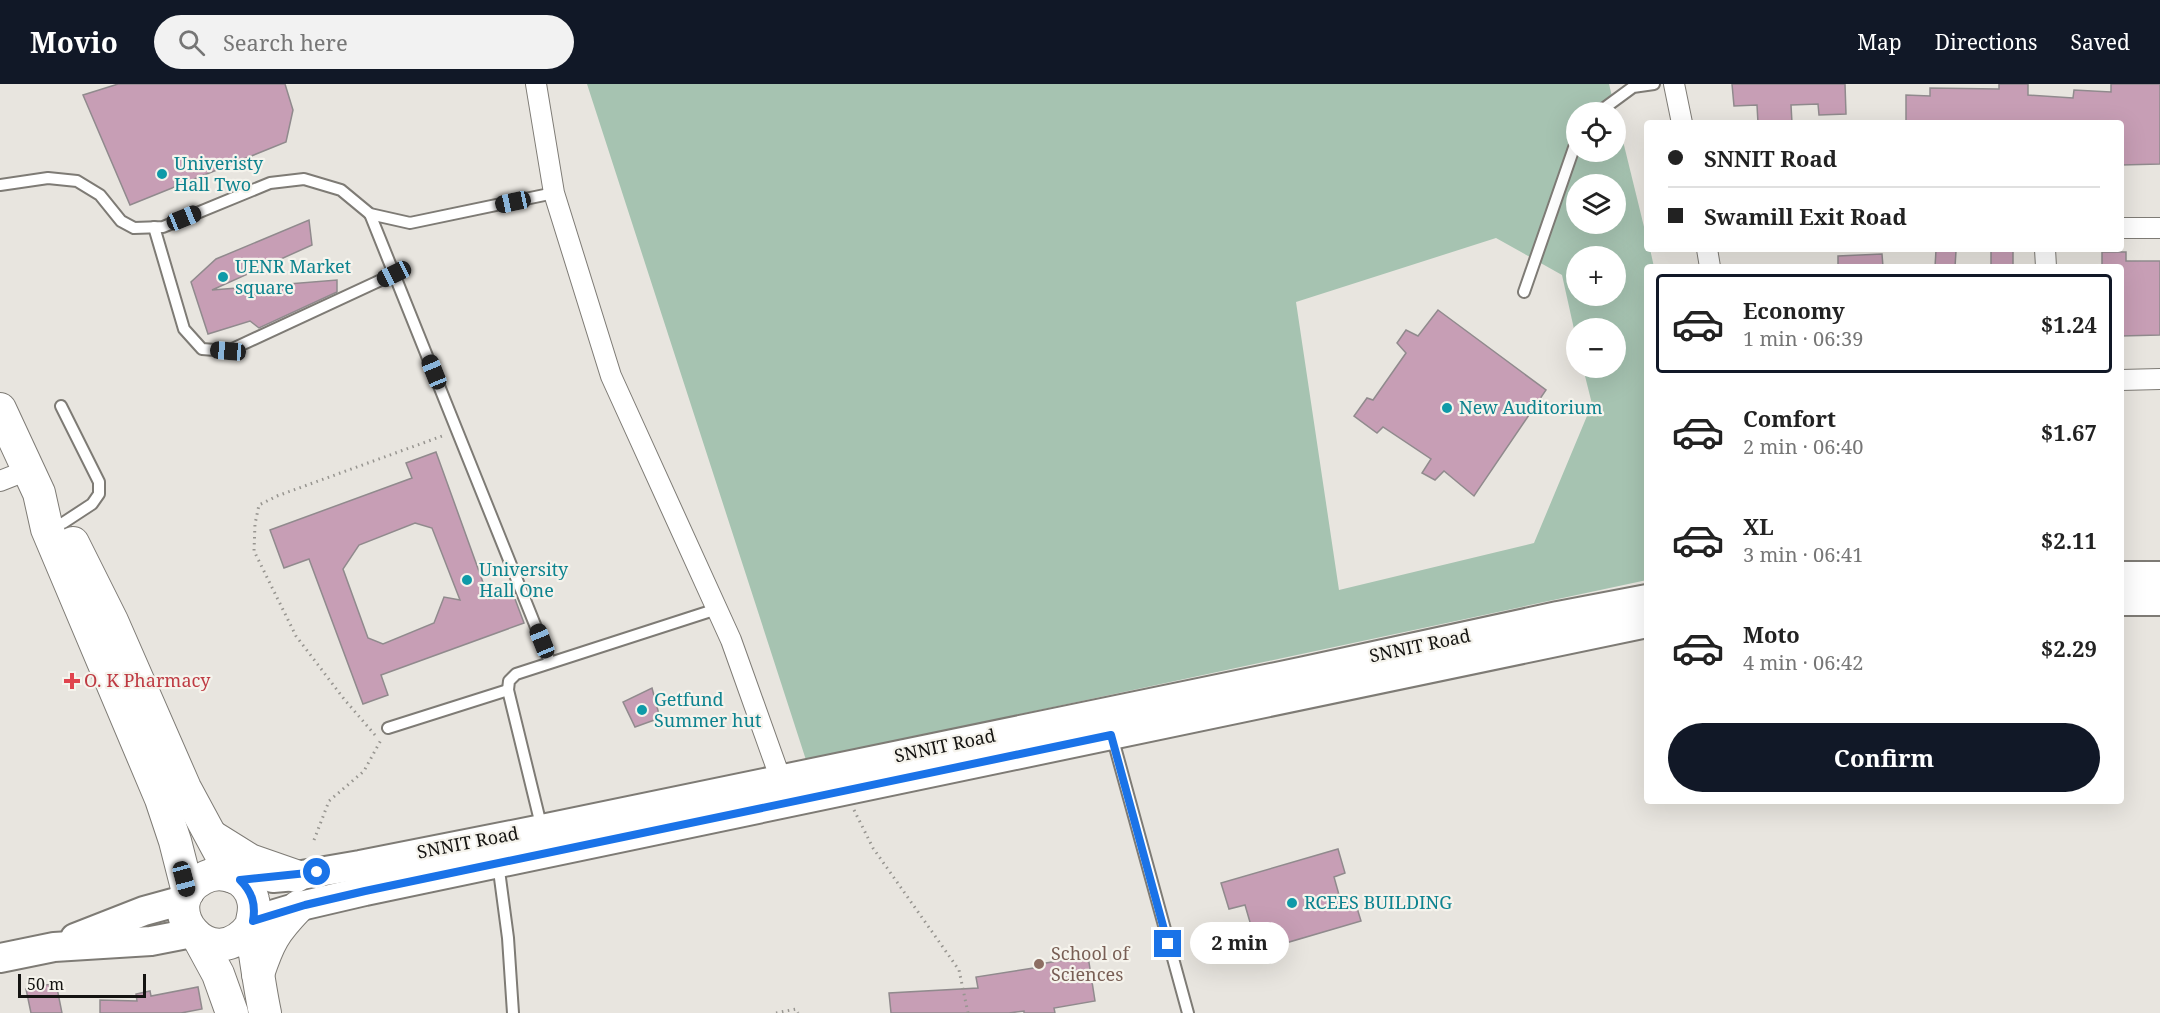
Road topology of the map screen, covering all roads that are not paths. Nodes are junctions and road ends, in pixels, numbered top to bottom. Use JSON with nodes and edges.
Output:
{"nodes":[{"id":1,"x":536,"y":84,"type":"edge"},
{"id":2,"x":1654,"y":84,"type":"edge"},
{"id":3,"x":1674,"y":84,"type":"edge"},
{"id":4,"x":1610,"y":102,"type":"edge"},
{"id":5,"x":1681,"y":120,"type":"edge"},
{"id":6,"x":1569,"y":162,"type":"edge"},
{"id":7,"x":0,"y":185,"type":"edge"},
{"id":8,"x":554,"y":193,"type":"junction"},
{"id":9,"x":370,"y":214,"type":"junction"},
{"id":10,"x":154,"y":227,"type":"junction"},
{"id":11,"x":2124,"y":228,"type":"edge"},
{"id":12,"x":2160,"y":228,"type":"edge"},
{"id":13,"x":394,"y":274,"type":"junction"},
{"id":14,"x":1524,"y":292,"type":"dead end"},
{"id":15,"x":2160,"y":379,"type":"edge"},
{"id":16,"x":2124,"y":380,"type":"edge"},
{"id":17,"x":61,"y":405,"type":"dead end"},
{"id":18,"x":0,"y":409,"type":"edge"},
{"id":19,"x":22,"y":481,"type":"edge"},
{"id":20,"x":63,"y":523,"type":"junction"},
{"id":21,"x":2124,"y":576,"type":"edge"},
{"id":22,"x":2160,"y":576,"type":"edge"},
{"id":23,"x":1644,"y":600,"type":"edge"},
{"id":24,"x":2124,"y":601,"type":"edge"},
{"id":25,"x":2160,"y":601,"type":"edge"},
{"id":26,"x":717,"y":609,"type":"junction"},
{"id":27,"x":1644,"y":624,"type":"edge"},
{"id":28,"x":550,"y":662,"type":"junction"},
{"id":29,"x":508,"y":690,"type":"junction"},
{"id":30,"x":388,"y":728,"type":"road end"},
{"id":31,"x":1060,"y":734,"type":"junction"},
{"id":32,"x":1111,"y":735,"type":"junction"},
{"id":33,"x":1028,"y":740,"type":"junction"},
{"id":34,"x":781,"y":780,"type":"junction"},
{"id":35,"x":542,"y":829,"type":"junction"},
{"id":36,"x":210,"y":835,"type":"junction"},
{"id":37,"x":498,"y":863,"type":"junction"},
{"id":38,"x":296,"y":876,"type":"junction"},
{"id":39,"x":236,"y":878,"type":"junction"},
{"id":40,"x":186,"y":896,"type":"junction"},
{"id":41,"x":298,"y":907,"type":"junction"},
{"id":42,"x":252,"y":924,"type":"junction"},
{"id":43,"x":196,"y":936,"type":"junction"},
{"id":44,"x":54,"y":947,"type":"junction"},
{"id":45,"x":0,"y":957,"type":"edge"},
{"id":46,"x":258,"y":975,"type":"junction"},
{"id":47,"x":232,"y":1013,"type":"edge"},
{"id":48,"x":265,"y":1013,"type":"edge"},
{"id":49,"x":513,"y":1013,"type":"edge"},
{"id":50,"x":1188,"y":1013,"type":"edge"}],
"edges":[{"from":1,"to":8,"type":"street"},
{"from":2,"to":4,"type":"lane"},
{"from":3,"to":5,"type":"street"},
{"from":6,"to":14,"type":"lane"},
{"from":7,"to":10,"type":"lane"},
{"from":8,"to":9,"type":"lane"},
{"from":8,"to":26,"type":"street"},
{"from":9,"to":10,"type":"lane"},
{"from":9,"to":13,"type":"lane"},
{"from":10,"to":13,"type":"lane"},
{"from":11,"to":12,"type":"street"},
{"from":13,"to":28,"type":"lane"},
{"from":15,"to":16,"type":"street"},
{"from":17,"to":20,"type":"lane"},
{"from":18,"to":19,"type":"main road"},
{"from":19,"to":20,"type":"main road"},
{"from":19,"to":40,"type":"main road"},
{"from":20,"to":36,"type":"main road"},
{"from":21,"to":22,"type":"street"},
{"from":23,"to":31,"type":"street","name":"SNNIT Road"},
{"from":24,"to":25,"type":"street"},
{"from":26,"to":28,"type":"lane"},
{"from":26,"to":34,"type":"street"},
{"from":27,"to":32,"type":"street","name":"SNNIT Road"},
{"from":28,"to":29,"type":"lane"},
{"from":29,"to":30,"type":"lane"},
{"from":29,"to":35,"type":"lane"},
{"from":31,"to":32,"type":"street","name":"SNNIT Road"},
{"from":31,"to":33,"type":"street","name":"SNNIT Road"},
{"from":32,"to":50,"type":"lane"},
{"from":33,"to":34,"type":"street","name":"SNNIT Road"},
{"from":33,"to":37,"type":"street","name":"SNNIT Road"},
{"from":34,"to":35,"type":"street","name":"SNNIT Road"},
{"from":35,"to":38,"type":"street","name":"SNNIT Road"},
{"from":36,"to":38,"type":"main road"},
{"from":36,"to":39,"type":"main road"},
{"from":37,"to":41,"type":"street","name":"SNNIT Road"},
{"from":37,"to":49,"type":"lane"},
{"from":38,"to":39,"type":"street","name":"SNNIT Road"},
{"from":39,"to":40,"type":"main road"},
{"from":39,"to":42,"type":"main road"},
{"from":40,"to":43,"type":"main road"},
{"from":40,"to":44,"type":"street"},
{"from":41,"to":42,"type":"street","name":"SNNIT Road"},
{"from":41,"to":46,"type":"main road"},
{"from":42,"to":43,"type":"main road"},
{"from":42,"to":46,"type":"main road"},
{"from":43,"to":44,"type":"street"},
{"from":43,"to":47,"type":"main road"},
{"from":44,"to":45,"type":"street"},
{"from":46,"to":48,"type":"main road"}]}
